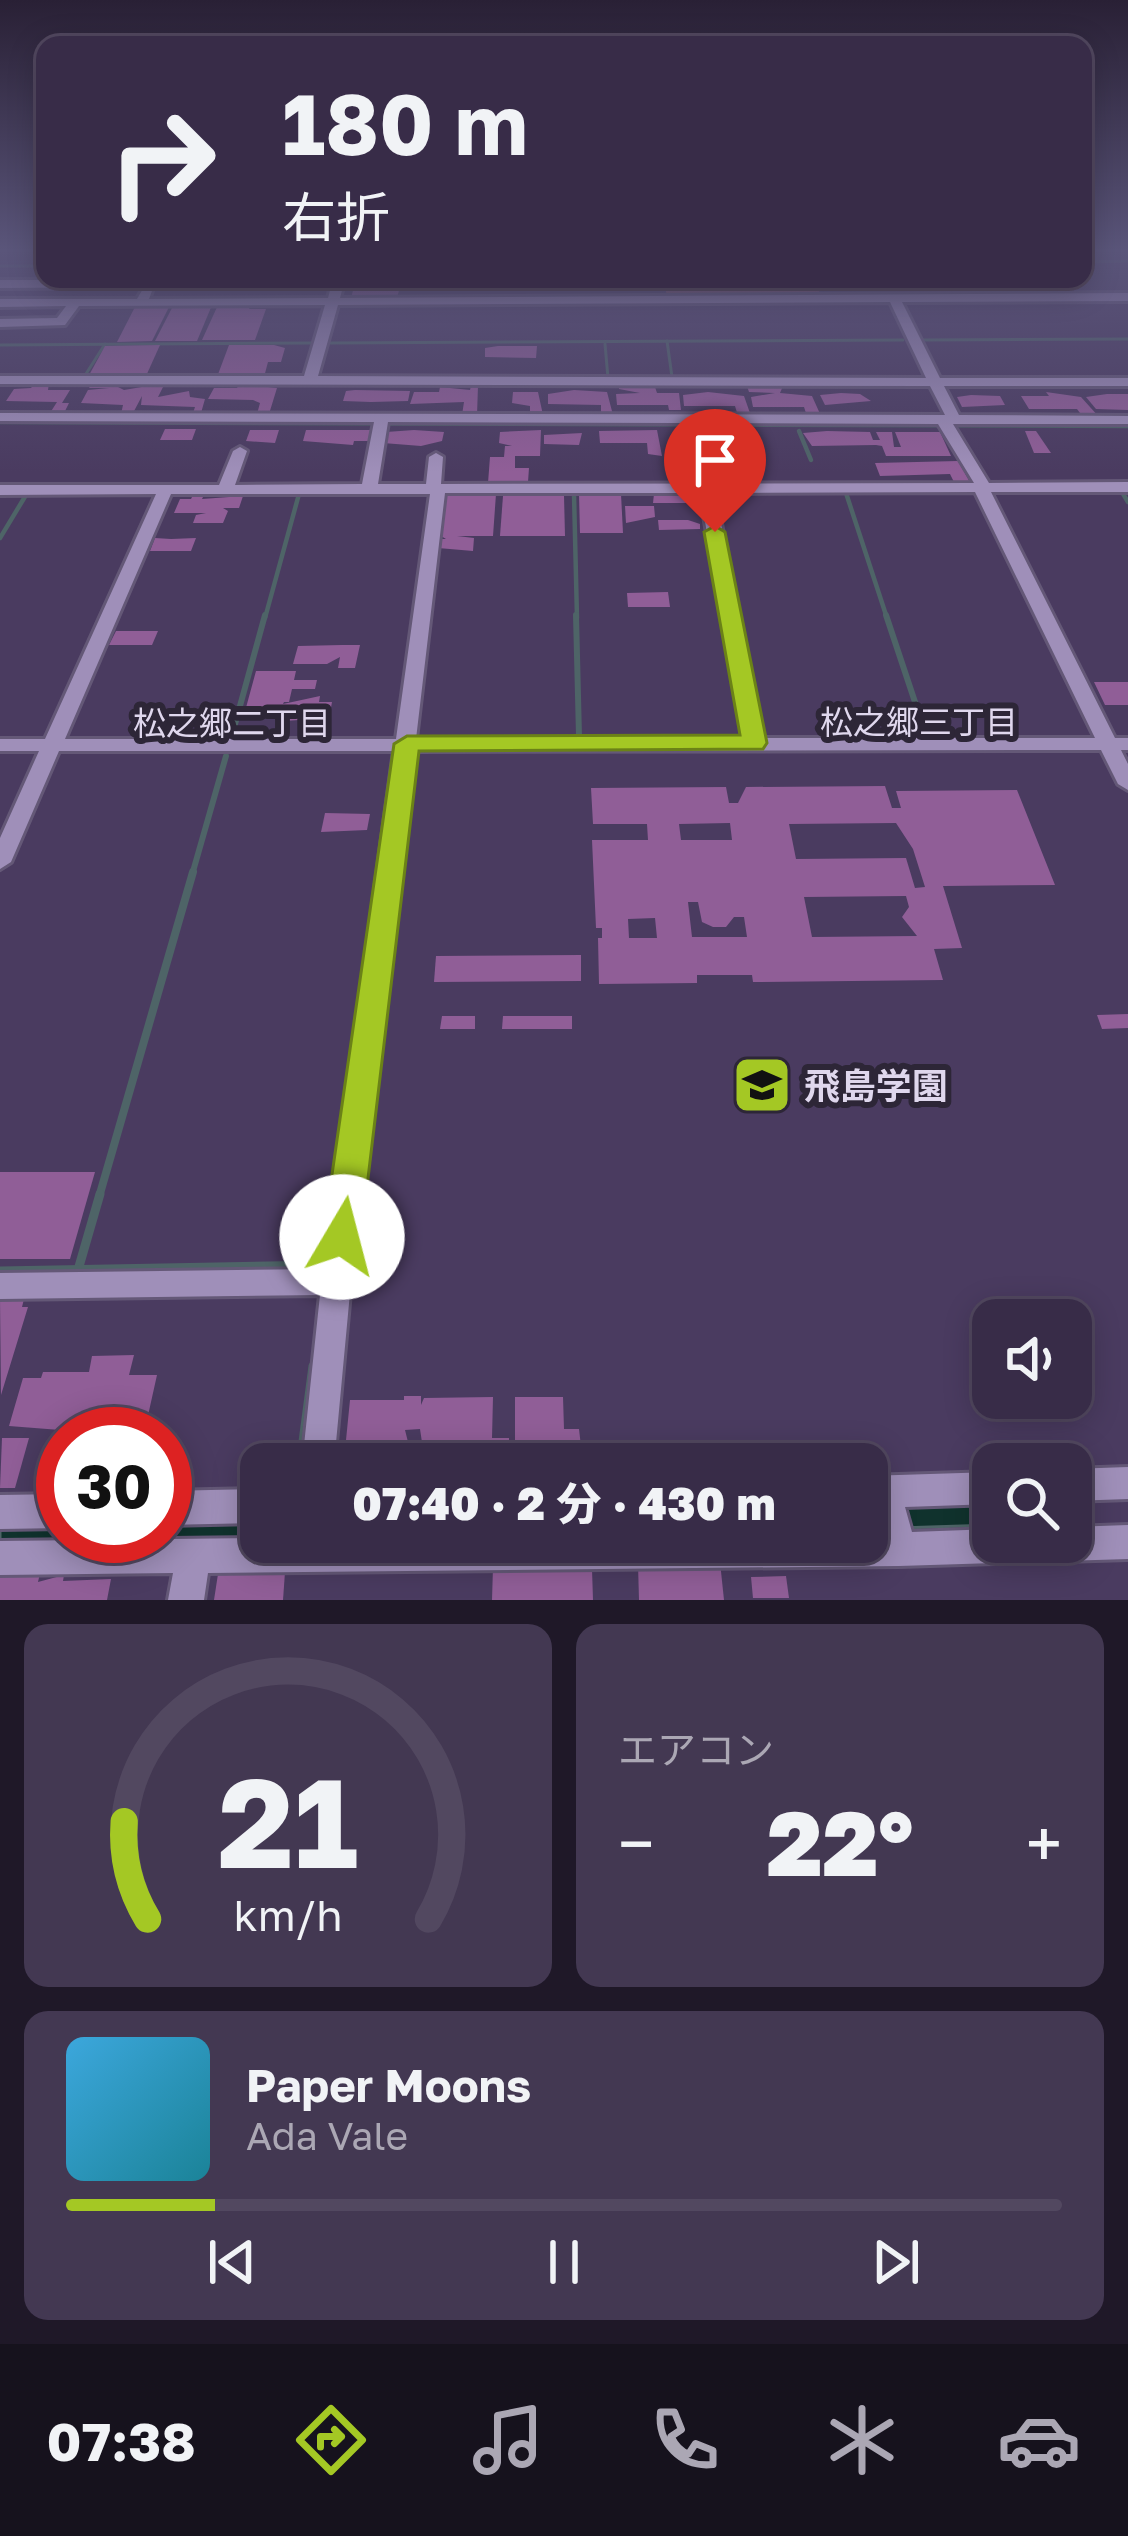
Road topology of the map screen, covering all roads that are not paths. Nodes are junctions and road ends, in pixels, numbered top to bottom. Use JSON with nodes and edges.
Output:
{"nodes":[{"id":1,"x":327,"y":323,"type":"edge"},
{"id":2,"x":906,"y":323,"type":"edge"},
{"id":3,"x":0,"y":380,"type":"edge"},
{"id":4,"x":310,"y":380,"type":"junction"},
{"id":5,"x":341,"y":380,"type":"junction"},
{"id":6,"x":934,"y":382,"type":"junction"},
{"id":7,"x":1128,"y":382,"type":"edge"},
{"id":8,"x":0,"y":417,"type":"edge"},
{"id":9,"x":330,"y":418,"type":"junction"},
{"id":10,"x":1128,"y":420,"type":"edge"},
{"id":11,"x":381,"y":423,"type":"junction"},
{"id":12,"x":947,"y":424,"type":"junction"},
{"id":13,"x":0,"y":426,"type":"edge"},
{"id":14,"x":1128,"y":430,"type":"edge"},
{"id":15,"x":240,"y":451,"type":"dead end"},
{"id":16,"x":436,"y":457,"type":"dead end"},
{"id":17,"x":1128,"y":487,"type":"edge"},
{"id":18,"x":983,"y":488,"type":"junction"},
{"id":19,"x":0,"y":490,"type":"edge"},
{"id":20,"x":165,"y":490,"type":"junction"},
{"id":21,"x":225,"y":490,"type":"junction"},
{"id":22,"x":368,"y":490,"type":"junction"},
{"id":23,"x":435,"y":490,"type":"junction"},
{"id":24,"x":707,"y":490,"type":"junction"},
{"id":25,"x":754,"y":743,"type":"junction"},
{"id":26,"x":407,"y":744,"type":"junction"},
{"id":27,"x":1118,"y":744,"type":"edge"},
{"id":28,"x":0,"y":745,"type":"edge"},
{"id":29,"x":52,"y":745,"type":"junction"},
{"id":30,"x":1128,"y":784,"type":"edge"},
{"id":31,"x":0,"y":862,"type":"edge"},
{"id":32,"x":336,"y":1282,"type":"junction"},
{"id":33,"x":0,"y":1286,"type":"edge"},
{"id":34,"x":320,"y":1443,"type":"edge"},
{"id":35,"x":1128,"y":1484,"type":"edge"},
{"id":36,"x":1092,"y":1485,"type":"edge"},
{"id":37,"x":972,"y":1489,"type":"edge"},
{"id":38,"x":888,"y":1492,"type":"edge"},
{"id":39,"x":240,"y":1506,"type":"edge"},
{"id":40,"x":192,"y":1507,"type":"edge"},
{"id":41,"x":36,"y":1511,"type":"edge"},
{"id":42,"x":0,"y":1512,"type":"edge"},
{"id":43,"x":888,"y":1522,"type":"edge"},
{"id":44,"x":1128,"y":1543,"type":"edge"},
{"id":45,"x":888,"y":1550,"type":"edge"},
{"id":46,"x":899,"y":1550,"type":"junction"},
{"id":47,"x":240,"y":1551,"type":"edge"},
{"id":48,"x":194,"y":1554,"type":"junction"},
{"id":49,"x":0,"y":1558,"type":"edge"},
{"id":50,"x":186,"y":1600,"type":"edge"}],
"edges":[{"from":1,"to":4,"type":"street"},
{"from":2,"to":6,"type":"street"},
{"from":3,"to":4,"type":"street"},
{"from":4,"to":5,"type":"street"},
{"from":5,"to":6,"type":"street"},
{"from":5,"to":9,"type":"street"},
{"from":6,"to":7,"type":"street"},
{"from":6,"to":12,"type":"street"},
{"from":8,"to":9,"type":"street"},
{"from":9,"to":11,"type":"street"},
{"from":10,"to":12,"type":"street"},
{"from":11,"to":12,"type":"street"},
{"from":11,"to":13,"type":"street"},
{"from":11,"to":22,"type":"street"},
{"from":12,"to":14,"type":"street"},
{"from":12,"to":18,"type":"street"},
{"from":15,"to":21,"type":"street"},
{"from":16,"to":23,"type":"street"},
{"from":17,"to":18,"type":"street"},
{"from":18,"to":24,"type":"street"},
{"from":18,"to":27,"type":"street"},
{"from":19,"to":20,"type":"street"},
{"from":20,"to":21,"type":"street"},
{"from":20,"to":29,"type":"street"},
{"from":21,"to":22,"type":"street"},
{"from":22,"to":23,"type":"street"},
{"from":23,"to":24,"type":"street"},
{"from":23,"to":26,"type":"street"},
{"from":24,"to":25,"type":"street"},
{"from":25,"to":26,"type":"street"},
{"from":25,"to":27,"type":"street"},
{"from":26,"to":29,"type":"street"},
{"from":26,"to":32,"type":"street"},
{"from":27,"to":30,"type":"street"},
{"from":28,"to":29,"type":"street"},
{"from":29,"to":31,"type":"street"},
{"from":32,"to":33,"type":"street"},
{"from":32,"to":34,"type":"street"},
{"from":35,"to":36,"type":"street"},
{"from":37,"to":38,"type":"street"},
{"from":39,"to":40,"type":"street"},
{"from":41,"to":42,"type":"street"},
{"from":43,"to":46,"type":"street"},
{"from":44,"to":46,"type":"street"},
{"from":45,"to":46,"type":"street"},
{"from":47,"to":48,"type":"street"},
{"from":48,"to":49,"type":"street"},
{"from":48,"to":50,"type":"street"}]}
